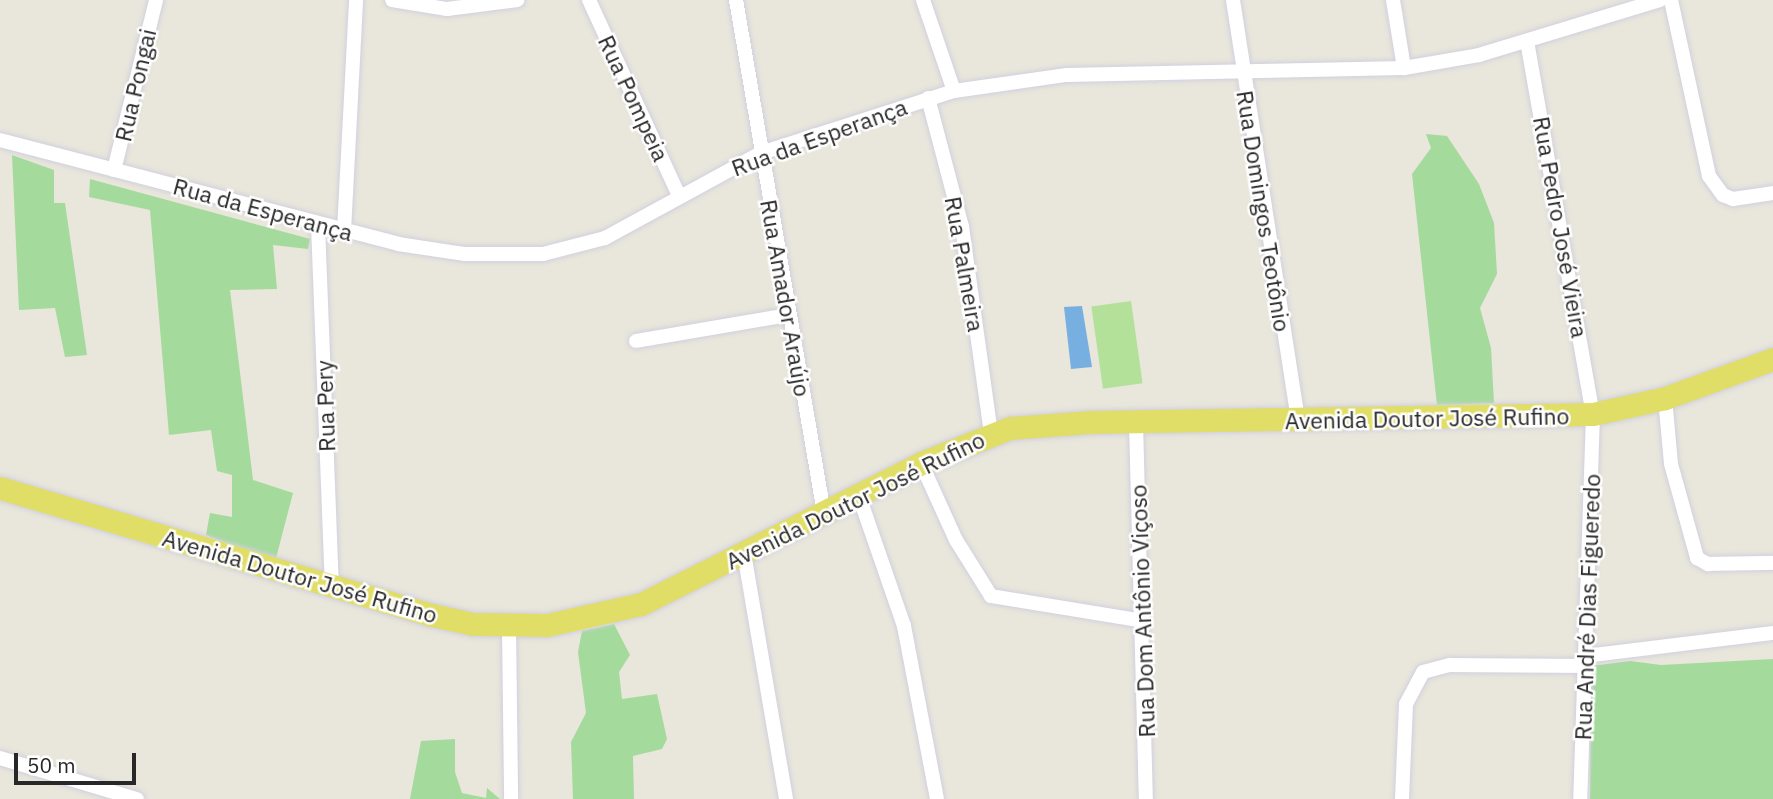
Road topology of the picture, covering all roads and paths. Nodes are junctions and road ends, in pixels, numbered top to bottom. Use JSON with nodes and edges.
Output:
{"nodes":[{"id":1,"x":156,"y":0,"type":"edge"},
{"id":2,"x":356,"y":0,"type":"edge"},
{"id":3,"x":392,"y":0,"type":"edge"},
{"id":4,"x":517,"y":0,"type":"edge"},
{"id":5,"x":589,"y":0,"type":"edge"},
{"id":6,"x":736,"y":0,"type":"edge"},
{"id":7,"x":923,"y":0,"type":"edge"},
{"id":8,"x":1233,"y":0,"type":"edge"},
{"id":9,"x":1393,"y":0,"type":"edge"},
{"id":10,"x":1660,"y":0,"type":"edge"},
{"id":11,"x":1671,"y":0,"type":"edge"},
{"id":12,"x":472,"y":4,"type":"edge"},
{"id":13,"x":1527,"y":41,"type":"junction"},
{"id":14,"x":1404,"y":68,"type":"junction"},
{"id":15,"x":1242,"y":72,"type":"junction"},
{"id":16,"x":954,"y":91,"type":"junction"},
{"id":17,"x":928,"y":98,"type":"junction"},
{"id":18,"x":0,"y":140,"type":"edge"},
{"id":19,"x":761,"y":153,"type":"junction"},
{"id":20,"x":114,"y":170,"type":"junction"},
{"id":21,"x":1773,"y":193,"type":"edge"},
{"id":22,"x":679,"y":196,"type":"junction"},
{"id":23,"x":318,"y":225,"type":"junction"},
{"id":24,"x":344,"y":231,"type":"junction"},
{"id":25,"x":789,"y":315,"type":"junction"},
{"id":26,"x":636,"y":341,"type":"dead end"},
{"id":27,"x":1773,"y":359,"type":"edge"},
{"id":28,"x":1665,"y":398,"type":"junction"},
{"id":29,"x":1593,"y":414,"type":"junction"},
{"id":30,"x":1298,"y":421,"type":"junction"},
{"id":31,"x":1136,"y":423,"type":"junction"},
{"id":32,"x":991,"y":433,"type":"junction"},
{"id":33,"x":921,"y":463,"type":"junction"},
{"id":34,"x":0,"y":488,"type":"edge"},
{"id":35,"x":859,"y":496,"type":"junction"},
{"id":36,"x":824,"y":513,"type":"junction"},
{"id":37,"x":744,"y":553,"type":"junction"},
{"id":38,"x":1773,"y":563,"type":"edge"},
{"id":39,"x":332,"y":588,"type":"junction"},
{"id":40,"x":1144,"y":621,"type":"junction"},
{"id":41,"x":509,"y":626,"type":"junction"},
{"id":42,"x":1773,"y":633,"type":"edge"},
{"id":43,"x":1584,"y":661,"type":"junction"},
{"id":44,"x":0,"y":758,"type":"edge"},
{"id":45,"x":137,"y":799,"type":"edge"},
{"id":46,"x":512,"y":799,"type":"edge"},
{"id":47,"x":786,"y":799,"type":"edge"},
{"id":48,"x":937,"y":799,"type":"edge"},
{"id":49,"x":1146,"y":799,"type":"edge"},
{"id":50,"x":1402,"y":799,"type":"edge"},
{"id":51,"x":1580,"y":799,"type":"edge"}],
"edges":[{"from":1,"to":20,"type":"street","name":"Rua Pongai"},
{"from":2,"to":24,"type":"street"},
{"from":3,"to":12,"type":"street"},
{"from":4,"to":12,"type":"street"},
{"from":5,"to":22,"type":"street","name":"Rua Pompeia"},
{"from":6,"to":19,"type":"street","name":"Rua Amador Araújo"},
{"from":7,"to":16,"type":"street"},
{"from":8,"to":15,"type":"street","name":"Rua Domingos Teotônio"},
{"from":9,"to":14,"type":"street"},
{"from":10,"to":13,"type":"street","name":"Rua da Esperança"},
{"from":11,"to":21,"type":"street"},
{"from":13,"to":14,"type":"street","name":"Rua da Esperança"},
{"from":13,"to":29,"type":"street","name":"Rua Pedro José Vieira"},
{"from":14,"to":15,"type":"street","name":"Rua da Esperança"},
{"from":15,"to":16,"type":"street","name":"Rua da Esperança"},
{"from":15,"to":30,"type":"street","name":"Rua Domingos Teotônio"},
{"from":16,"to":17,"type":"street","name":"Rua da Esperança"},
{"from":17,"to":19,"type":"street","name":"Rua da Esperança"},
{"from":17,"to":32,"type":"street","name":"Rua Palmeira"},
{"from":18,"to":20,"type":"street","name":"Rua da Esperança"},
{"from":19,"to":22,"type":"street","name":"Rua da Esperança"},
{"from":19,"to":25,"type":"street","name":"Rua Amador Araújo"},
{"from":20,"to":23,"type":"street","name":"Rua da Esperança"},
{"from":22,"to":24,"type":"street","name":"Rua da Esperança"},
{"from":23,"to":24,"type":"street","name":"Rua da Esperança"},
{"from":23,"to":39,"type":"street","name":"Rua Pery"},
{"from":25,"to":26,"type":"street"},
{"from":25,"to":36,"type":"street","name":"Rua Amador Araújo"},
{"from":27,"to":28,"type":"main road","name":"Avenida Doutor José Rufino"},
{"from":28,"to":29,"type":"main road","name":"Avenida Doutor José Rufino"},
{"from":28,"to":38,"type":"street"},
{"from":29,"to":30,"type":"main road","name":"Avenida Doutor José Rufino"},
{"from":29,"to":43,"type":"street","name":"Rua André Dias Figueredo"},
{"from":30,"to":31,"type":"main road","name":"Avenida Doutor José Rufino"},
{"from":31,"to":32,"type":"main road","name":"Avenida Doutor José Rufino"},
{"from":31,"to":40,"type":"street","name":"Rua Dom Antônio Viçoso"},
{"from":32,"to":33,"type":"main road","name":"Avenida Doutor José Rufino"},
{"from":33,"to":35,"type":"main road","name":"Avenida Doutor José Rufino"},
{"from":33,"to":40,"type":"street"},
{"from":34,"to":39,"type":"main road","name":"Avenida Doutor José Rufino"},
{"from":35,"to":36,"type":"main road","name":"Avenida Doutor José Rufino"},
{"from":35,"to":48,"type":"street"},
{"from":36,"to":37,"type":"main road","name":"Avenida Doutor José Rufino"},
{"from":37,"to":41,"type":"main road","name":"Avenida Doutor José Rufino"},
{"from":37,"to":47,"type":"street"},
{"from":39,"to":41,"type":"main road","name":"Avenida Doutor José Rufino"},
{"from":40,"to":49,"type":"street","name":"Rua Dom Antônio Viçoso"},
{"from":41,"to":46,"type":"street"},
{"from":42,"to":43,"type":"street"},
{"from":43,"to":50,"type":"street"},
{"from":43,"to":51,"type":"street","name":"Rua André Dias Figueredo"},
{"from":44,"to":45,"type":"street"}]}
